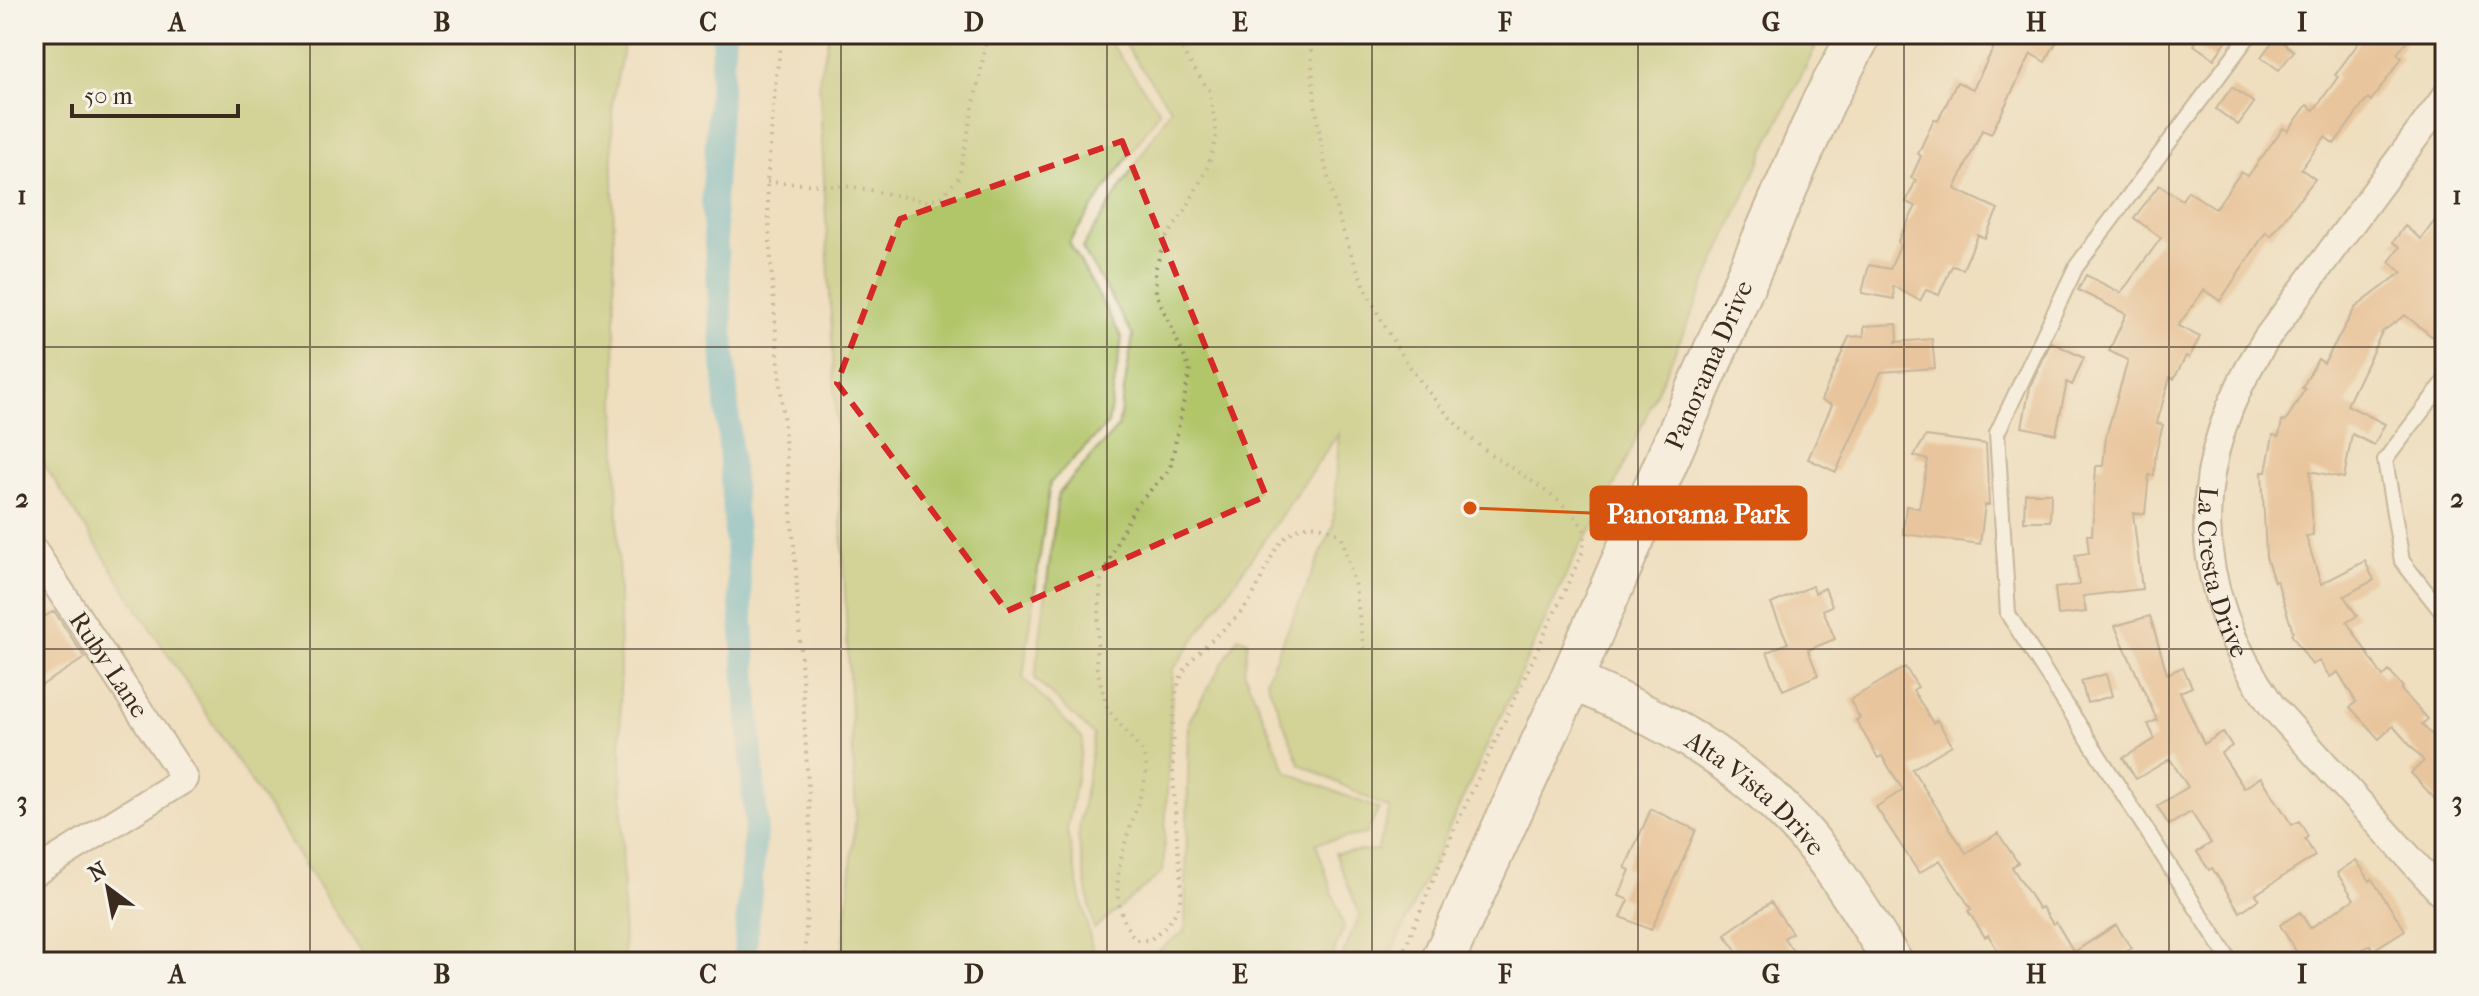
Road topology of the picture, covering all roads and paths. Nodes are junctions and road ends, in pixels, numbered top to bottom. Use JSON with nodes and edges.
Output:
{"nodes":[{"id":1,"x":783,"y":34,"type":"edge"},
{"id":2,"x":988,"y":34,"type":"edge"},
{"id":3,"x":1177,"y":34,"type":"edge"},
{"id":4,"x":1311,"y":34,"type":"edge"},
{"id":5,"x":1860,"y":34,"type":"edge"},
{"id":6,"x":2250,"y":34,"type":"edge"},
{"id":7,"x":2445,"y":97,"type":"edge"},
{"id":8,"x":767,"y":182,"type":"junction"},
{"id":9,"x":2445,"y":381,"type":"edge"},
{"id":10,"x":34,"y":551,"type":"edge"},
{"id":11,"x":2445,"y":616,"type":"edge"},
{"id":12,"x":1364,"y":648,"type":"dead end"},
{"id":13,"x":1571,"y":680,"type":"junction"},
{"id":14,"x":34,"y":873,"type":"edge"},
{"id":15,"x":2445,"y":897,"type":"edge"},
{"id":16,"x":804,"y":962,"type":"edge"},
{"id":17,"x":1399,"y":962,"type":"edge"},
{"id":18,"x":1442,"y":962,"type":"edge"},
{"id":19,"x":1893,"y":962,"type":"edge"},
{"id":20,"x":2231,"y":962,"type":"edge"}],
"edges":[{"from":1,"to":8,"type":"path"},
{"from":2,"to":8,"type":"path"},
{"from":3,"to":12,"type":"path"},
{"from":4,"to":17,"type":"path"},
{"from":5,"to":13,"type":"main road","name":"Panorama Drive"},
{"from":6,"to":20,"type":"lane"},
{"from":7,"to":15,"type":"street","name":"La Cresta Drive"},
{"from":8,"to":16,"type":"path"},
{"from":9,"to":11,"type":"lane"},
{"from":10,"to":14,"type":"street","name":"Ruby Lane"},
{"from":13,"to":18,"type":"main road","name":"Panorama Drive"},
{"from":13,"to":19,"type":"street","name":"Alta Vista Drive"}]}
